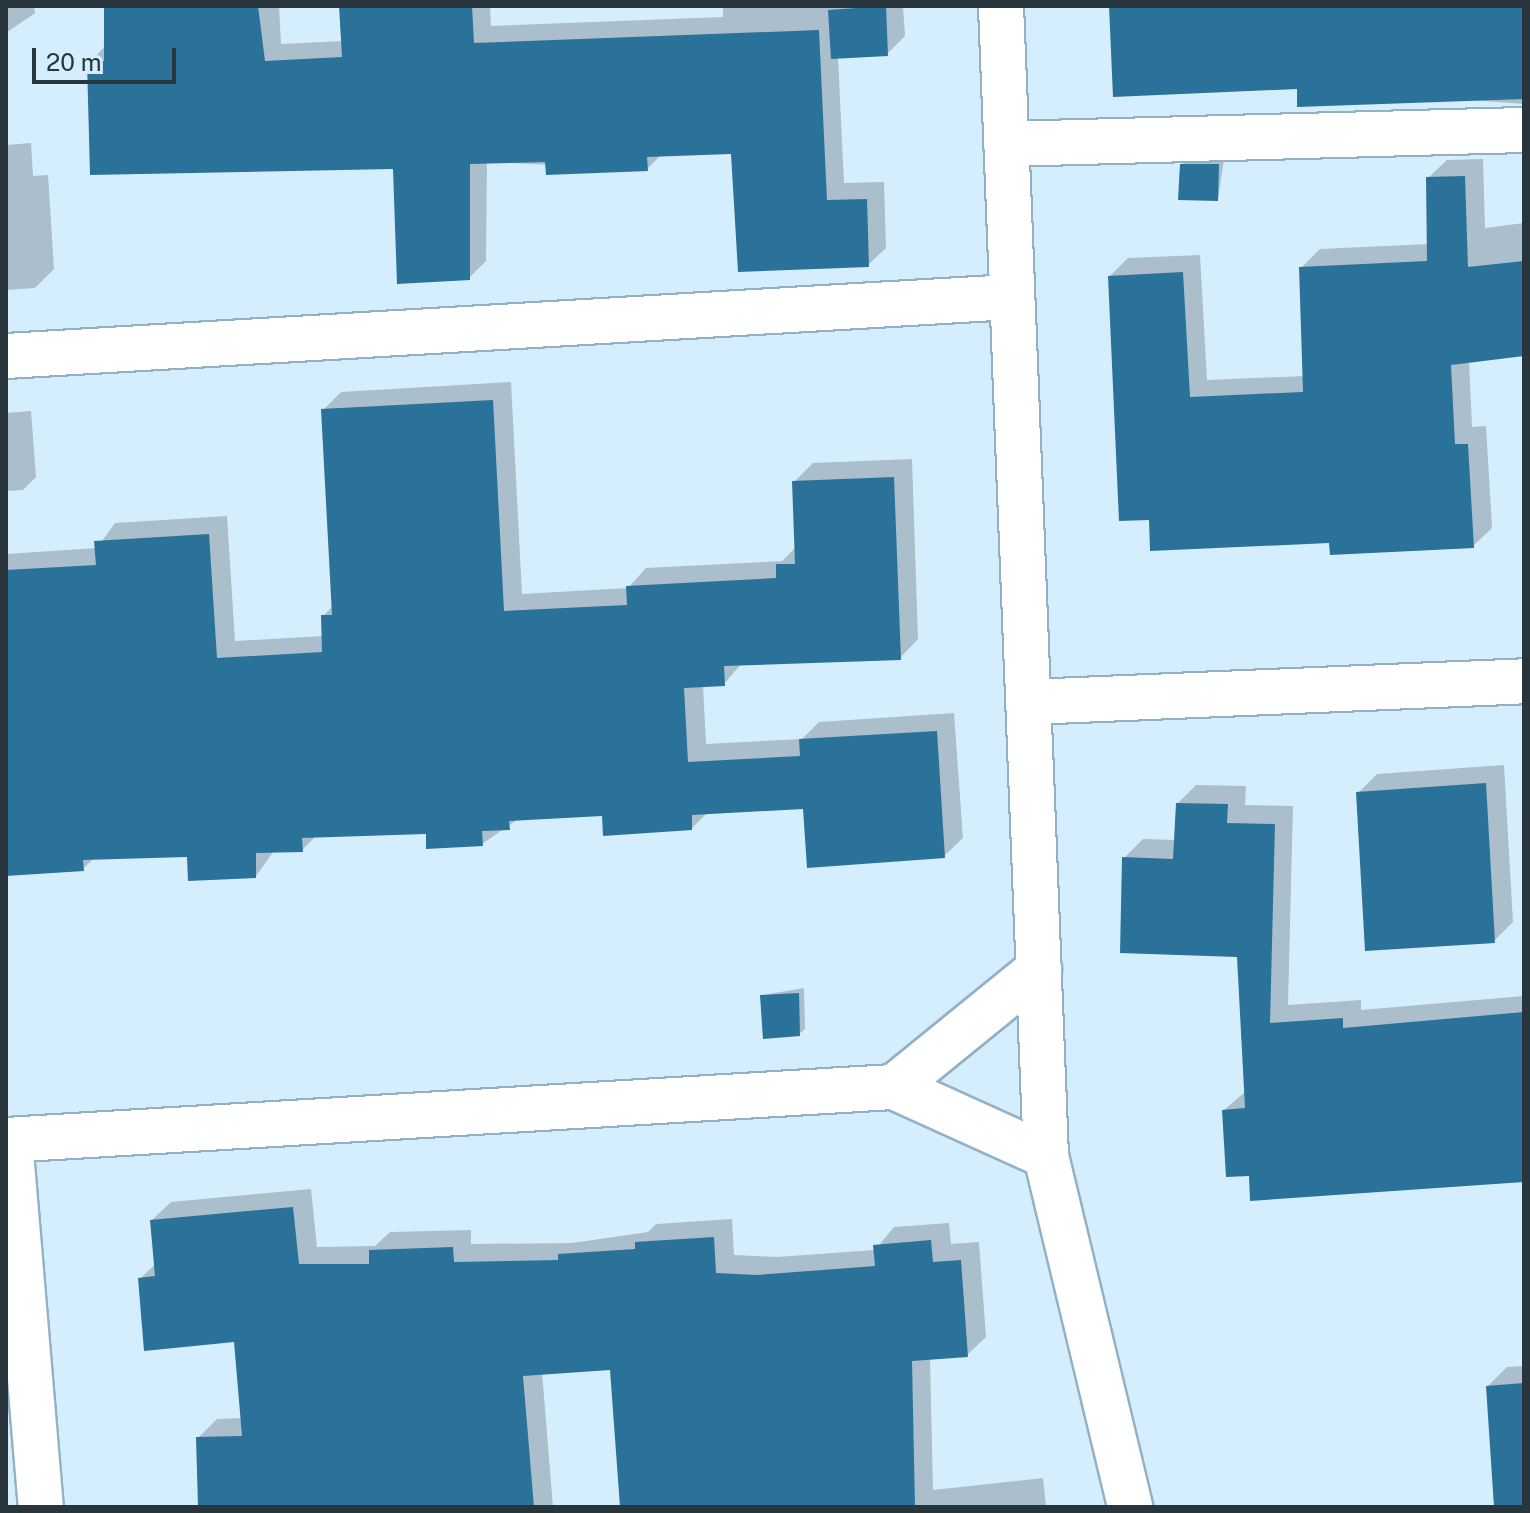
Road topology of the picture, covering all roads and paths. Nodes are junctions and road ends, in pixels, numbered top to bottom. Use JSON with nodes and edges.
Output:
{"nodes":[{"id":1,"x":1001,"y":6,"type":"edge"},
{"id":2,"x":1524,"y":130,"type":"edge"},
{"id":3,"x":1006,"y":144,"type":"junction"},
{"id":4,"x":1012,"y":297,"type":"junction"},
{"id":5,"x":6,"y":356,"type":"edge"},
{"id":6,"x":1524,"y":681,"type":"edge"},
{"id":7,"x":1030,"y":702,"type":"junction"},
{"id":8,"x":1039,"y":969,"type":"junction"},
{"id":9,"x":894,"y":1087,"type":"junction"},
{"id":10,"x":8,"y":1140,"type":"edge"},
{"id":11,"x":1046,"y":1156,"type":"junction"},
{"id":12,"x":41,"y":1507,"type":"edge"},
{"id":13,"x":1130,"y":1507,"type":"edge"}],
"edges":[{"from":1,"to":3,"type":"street"},
{"from":2,"to":3,"type":"street"},
{"from":3,"to":4,"type":"street"},
{"from":4,"to":5,"type":"street"},
{"from":4,"to":7,"type":"street"},
{"from":6,"to":7,"type":"street"},
{"from":7,"to":8,"type":"street"},
{"from":8,"to":9,"type":"street"},
{"from":8,"to":11,"type":"street"},
{"from":9,"to":10,"type":"street"},
{"from":9,"to":11,"type":"street"},
{"from":10,"to":12,"type":"street"},
{"from":11,"to":13,"type":"street"}]}
